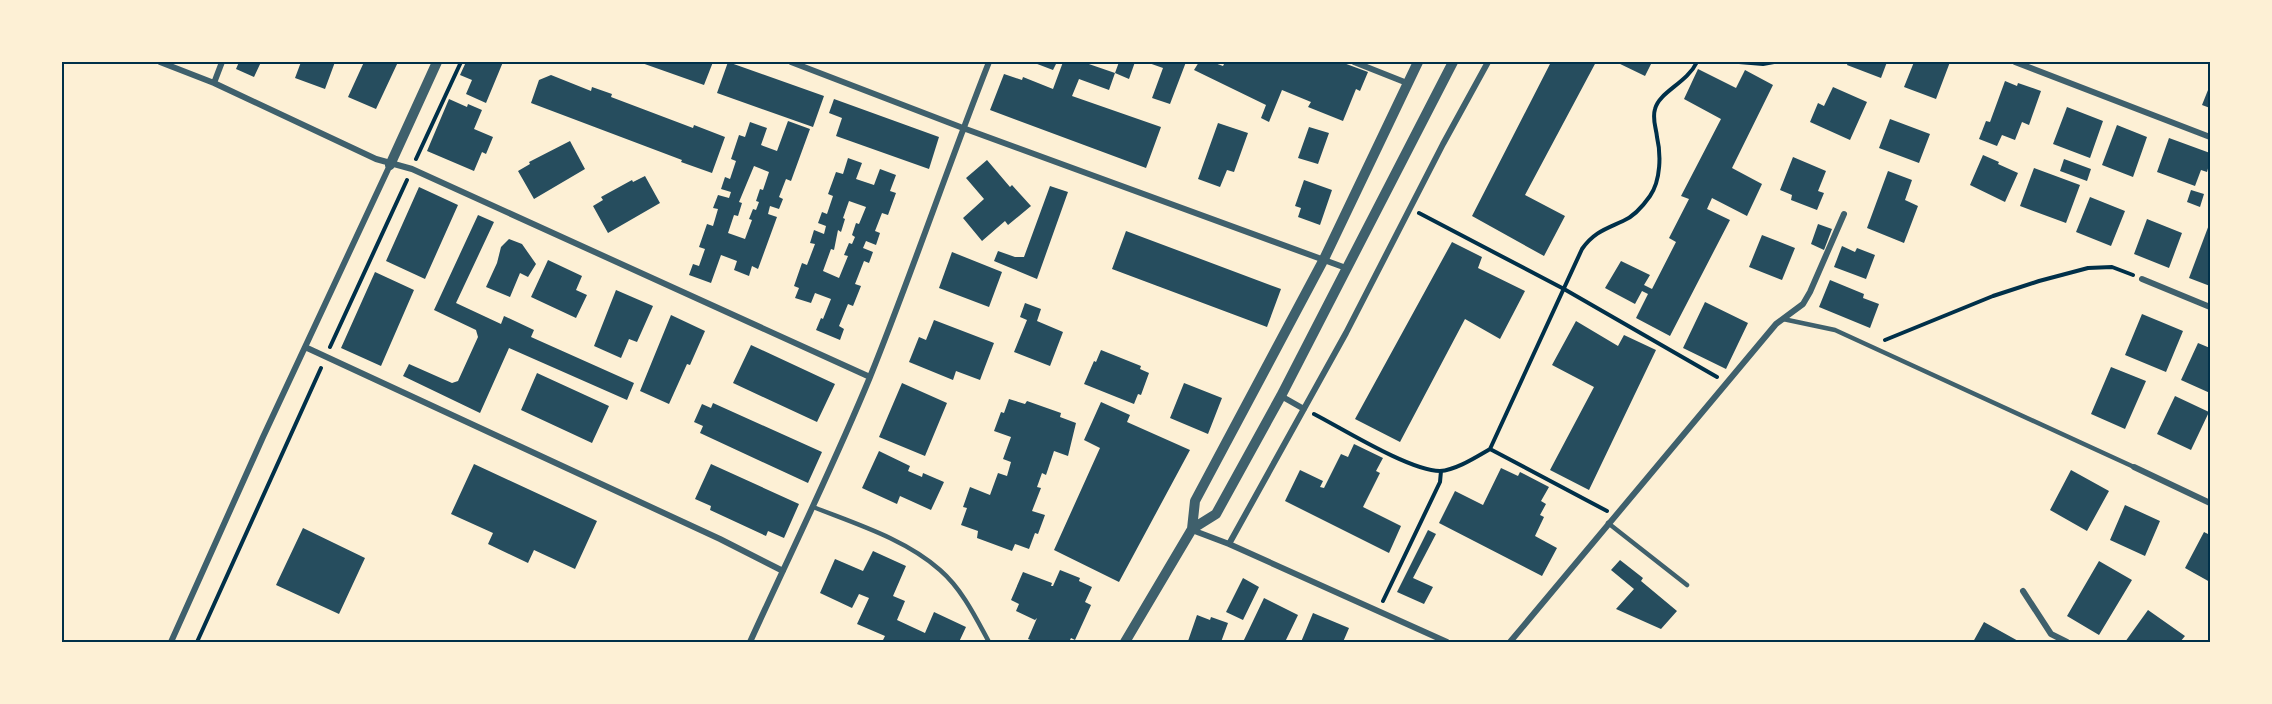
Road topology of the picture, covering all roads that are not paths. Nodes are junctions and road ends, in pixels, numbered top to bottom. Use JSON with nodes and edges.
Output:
{"nodes":[{"id":1,"x":160,"y":62,"type":"edge"},
{"id":2,"x":222,"y":62,"type":"edge"},
{"id":3,"x":437,"y":62,"type":"edge"},
{"id":4,"x":791,"y":62,"type":"edge"},
{"id":5,"x":989,"y":62,"type":"edge"},
{"id":6,"x":1354,"y":62,"type":"edge"},
{"id":7,"x":1418,"y":62,"type":"edge"},
{"id":8,"x":1453,"y":62,"type":"edge"},
{"id":9,"x":1488,"y":62,"type":"edge"},
{"id":10,"x":2015,"y":62,"type":"edge"},
{"id":11,"x":214,"y":82,"type":"junction"},
{"id":12,"x":1407,"y":83,"type":"junction"},
{"id":13,"x":963,"y":128,"type":"junction"},
{"id":14,"x":2211,"y":137,"type":"edge"},
{"id":15,"x":390,"y":165,"type":"junction"},
{"id":16,"x":1844,"y":214,"type":"dead end"},
{"id":17,"x":1324,"y":259,"type":"junction"},
{"id":18,"x":1346,"y":268,"type":"junction"},
{"id":19,"x":2142,"y":279,"type":"road end"},
{"id":20,"x":2211,"y":307,"type":"edge"},
{"id":21,"x":1783,"y":319,"type":"junction"},
{"id":22,"x":305,"y":348,"type":"junction"},
{"id":23,"x":870,"y":377,"type":"junction"},
{"id":24,"x":1281,"y":396,"type":"junction"},
{"id":25,"x":1304,"y":409,"type":"junction"},
{"id":26,"x":2134,"y":467,"type":"joint"},
{"id":27,"x":2211,"y":503,"type":"edge"},
{"id":28,"x":813,"y":507,"type":"junction"},
{"id":29,"x":1608,"y":524,"type":"junction"},
{"id":30,"x":1192,"y":529,"type":"junction"},
{"id":31,"x":1229,"y":544,"type":"junction"},
{"id":32,"x":783,"y":571,"type":"junction"},
{"id":33,"x":1688,"y":585,"type":"dead end"},
{"id":34,"x":2023,"y":591,"type":"dead end"},
{"id":35,"x":171,"y":642,"type":"edge"},
{"id":36,"x":750,"y":642,"type":"edge"},
{"id":37,"x":989,"y":642,"type":"edge"},
{"id":38,"x":1125,"y":642,"type":"edge"},
{"id":39,"x":1447,"y":642,"type":"edge"},
{"id":40,"x":1510,"y":642,"type":"edge"},
{"id":41,"x":2067,"y":642,"type":"edge"}],
"edges":[{"from":1,"to":11,"type":"street"},
{"from":2,"to":11,"type":"street"},
{"from":3,"to":15,"type":"street"},
{"from":4,"to":13,"type":"street"},
{"from":5,"to":13,"type":"street"},
{"from":6,"to":12,"type":"street"},
{"from":7,"to":12,"type":"street"},
{"from":8,"to":18,"type":"street"},
{"from":9,"to":25,"type":"street"},
{"from":10,"to":14,"type":"street"},
{"from":11,"to":15,"type":"street"},
{"from":12,"to":17,"type":"street"},
{"from":13,"to":17,"type":"street"},
{"from":13,"to":23,"type":"street"},
{"from":15,"to":22,"type":"street"},
{"from":15,"to":23,"type":"street"},
{"from":16,"to":21,"type":"street"},
{"from":17,"to":18,"type":"street"},
{"from":17,"to":30,"type":"street"},
{"from":18,"to":24,"type":"street"},
{"from":19,"to":20,"type":"street"},
{"from":21,"to":26,"type":"lane"},
{"from":21,"to":29,"type":"street"},
{"from":22,"to":32,"type":"street"},
{"from":22,"to":35,"type":"street"},
{"from":23,"to":28,"type":"street"},
{"from":24,"to":25,"type":"street"},
{"from":24,"to":30,"type":"street"},
{"from":25,"to":31,"type":"street"},
{"from":26,"to":27,"type":"street"},
{"from":28,"to":32,"type":"street"},
{"from":28,"to":37,"type":"lane"},
{"from":29,"to":33,"type":"lane"},
{"from":29,"to":40,"type":"street"},
{"from":30,"to":31,"type":"street"},
{"from":30,"to":38,"type":"street"},
{"from":31,"to":39,"type":"street"},
{"from":32,"to":36,"type":"street"},
{"from":34,"to":41,"type":"street"}]}
